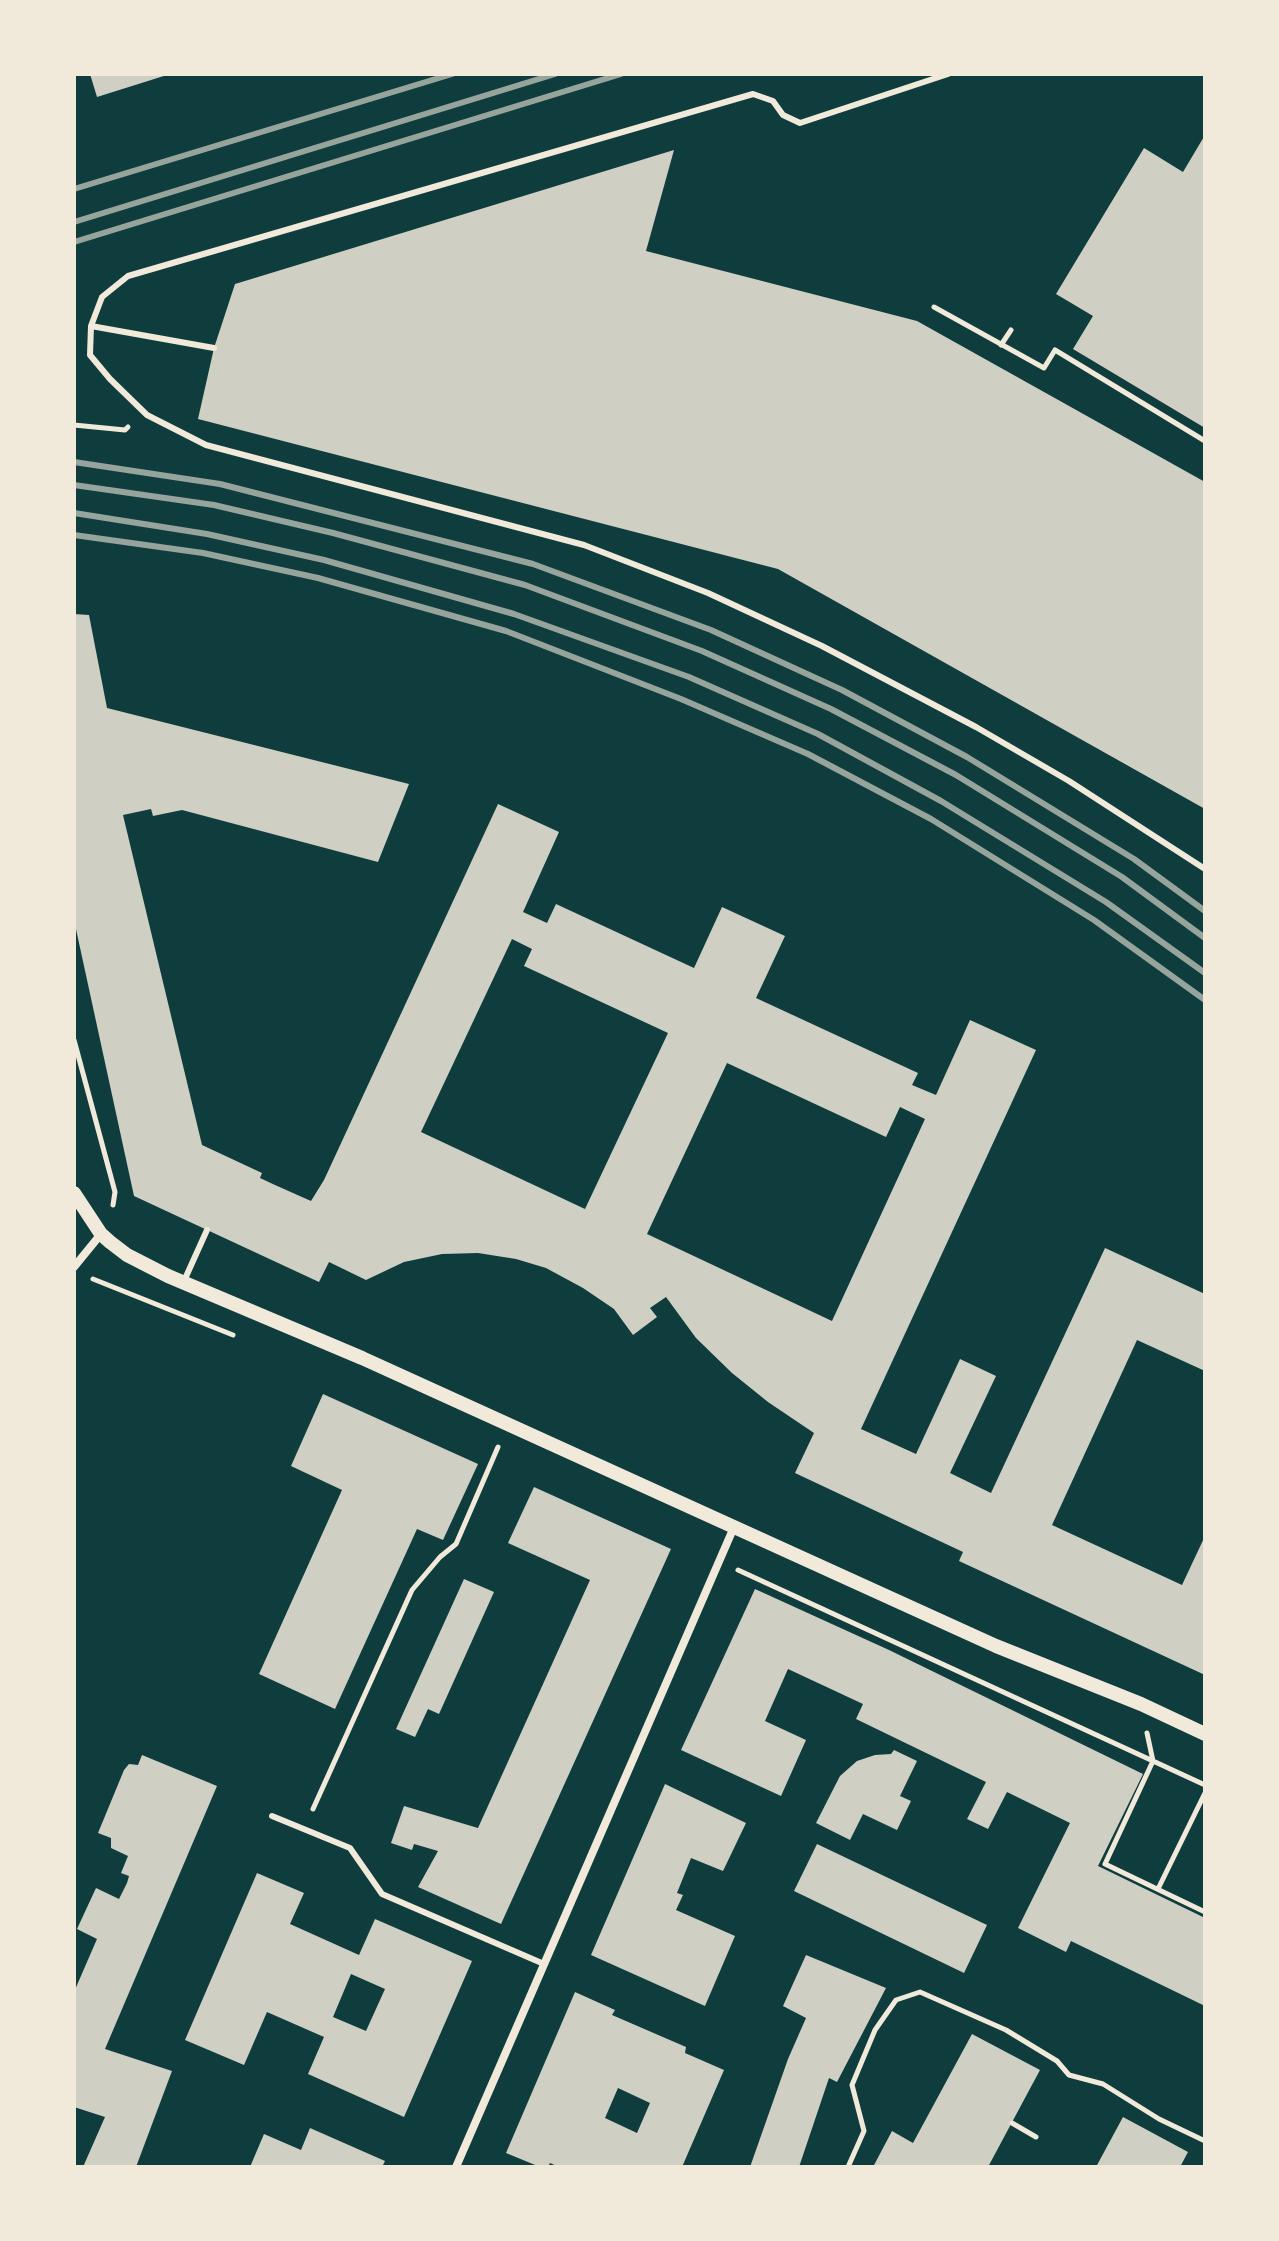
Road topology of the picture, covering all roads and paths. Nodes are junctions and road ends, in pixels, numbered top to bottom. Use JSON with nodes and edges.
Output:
{"nodes":[{"id":1,"x":948,"y":74,"type":"edge"},
{"id":2,"x":934,"y":307,"type":"dead end"},
{"id":3,"x":91,"y":326,"type":"junction"},
{"id":4,"x":1011,"y":330,"type":"dead end"},
{"id":5,"x":1001,"y":345,"type":"junction"},
{"id":6,"x":214,"y":348,"type":"dead end"},
{"id":7,"x":147,"y":415,"type":"junction"},
{"id":8,"x":74,"y":425,"type":"edge"},
{"id":9,"x":1205,"y":441,"type":"edge"},
{"id":10,"x":1205,"y":869,"type":"edge"},
{"id":11,"x":74,"y":1040,"type":"edge"},
{"id":12,"x":76,"y":1060,"type":"edge"},
{"id":13,"x":115,"y":1192,"type":"dead end"},
{"id":14,"x":74,"y":1193,"type":"edge"},
{"id":15,"x":207,"y":1230,"type":"dead end"},
{"id":16,"x":101,"y":1234,"type":"junction"},
{"id":17,"x":74,"y":1267,"type":"edge"},
{"id":18,"x":183,"y":1282,"type":"junction"},
{"id":19,"x":508,"y":1424,"type":"junction"},
{"id":20,"x":734,"y":1527,"type":"junction"},
{"id":21,"x":719,"y":1561,"type":"junction"},
{"id":22,"x":1141,"y":1704,"type":"junction"},
{"id":23,"x":1205,"y":1734,"type":"edge"},
{"id":24,"x":1153,"y":1761,"type":"junction"},
{"id":25,"x":1205,"y":1785,"type":"edge"},
{"id":26,"x":1205,"y":1793,"type":"edge"},
{"id":27,"x":272,"y":1816,"type":"dead end"},
{"id":28,"x":304,"y":1829,"type":"junction"},
{"id":29,"x":1158,"y":1889,"type":"junction"},
{"id":30,"x":1205,"y":1912,"type":"edge"},
{"id":31,"x":544,"y":1964,"type":"junction"},
{"id":32,"x":1012,"y":2123,"type":"dead end"},
{"id":33,"x":1036,"y":2137,"type":"dead end"},
{"id":34,"x":1205,"y":2141,"type":"edge"},
{"id":35,"x":456,"y":2167,"type":"edge"},
{"id":36,"x":848,"y":2167,"type":"edge"}],
"edges":[{"from":1,"to":3,"type":"lane"},
{"from":2,"to":5,"type":"path"},
{"from":3,"to":6,"type":"lane"},
{"from":3,"to":7,"type":"lane"},
{"from":4,"to":5,"type":"path"},
{"from":5,"to":9,"type":"path"},
{"from":7,"to":8,"type":"path"},
{"from":7,"to":10,"type":"lane"},
{"from":11,"to":12,"type":"path"},
{"from":12,"to":13,"type":"path"},
{"from":14,"to":16,"type":"street"},
{"from":15,"to":18,"type":"lane"},
{"from":16,"to":17,"type":"street"},
{"from":16,"to":18,"type":"street"},
{"from":18,"to":19,"type":"street"},
{"from":19,"to":20,"type":"street"},
{"from":19,"to":28,"type":"path"},
{"from":20,"to":21,"type":"street"},
{"from":20,"to":22,"type":"street"},
{"from":21,"to":24,"type":"path"},
{"from":21,"to":31,"type":"street"},
{"from":22,"to":23,"type":"street"},
{"from":22,"to":24,"type":"path"},
{"from":24,"to":25,"type":"path"},
{"from":24,"to":29,"type":"path"},
{"from":26,"to":29,"type":"path"},
{"from":27,"to":28,"type":"lane"},
{"from":28,"to":31,"type":"lane"},
{"from":29,"to":30,"type":"path"},
{"from":31,"to":35,"type":"street"},
{"from":32,"to":33,"type":"path"},
{"from":34,"to":36,"type":"path"}]}
